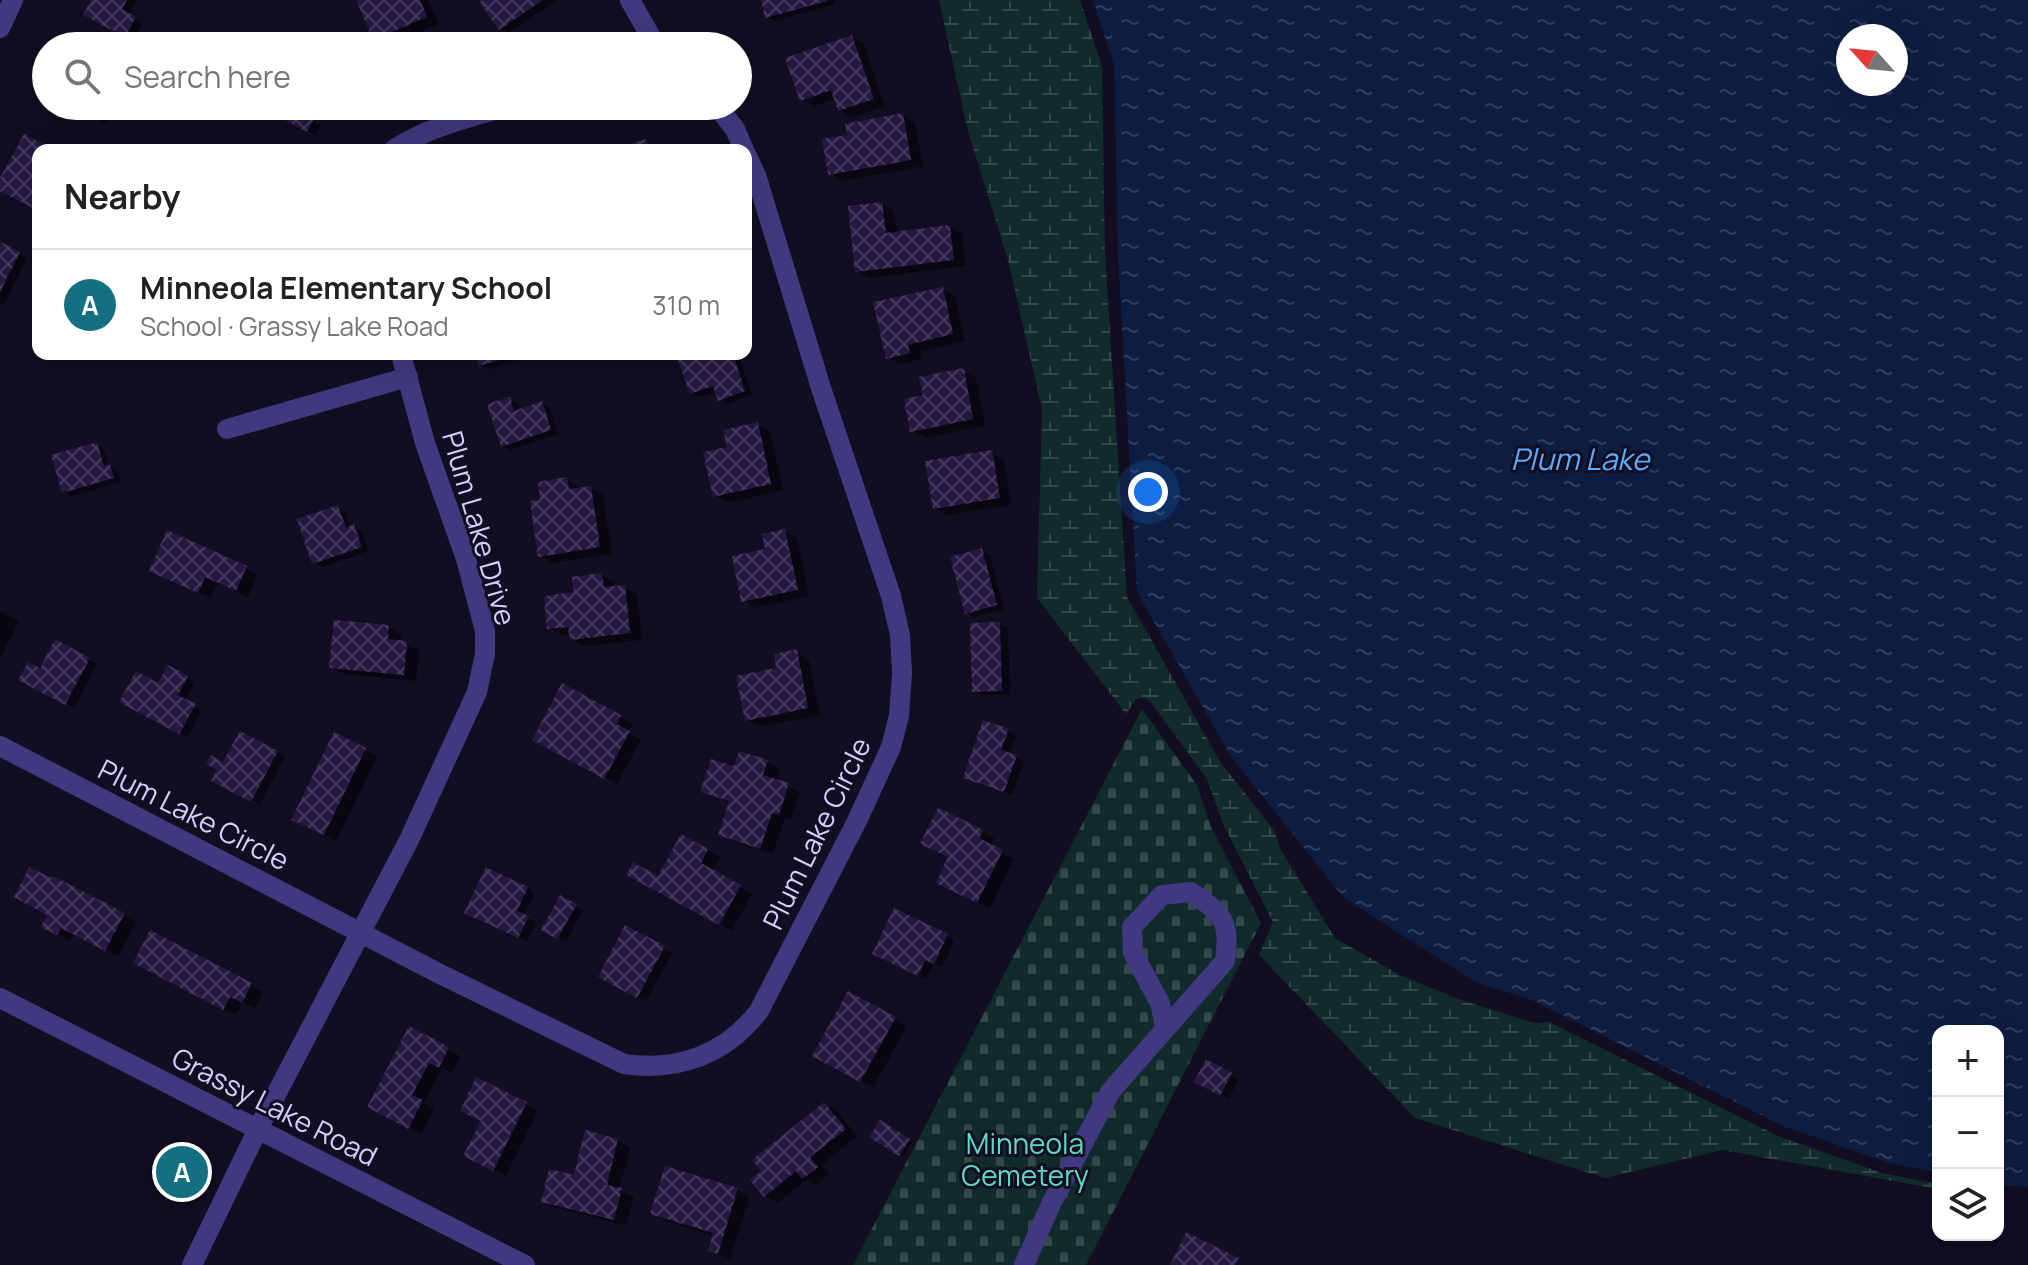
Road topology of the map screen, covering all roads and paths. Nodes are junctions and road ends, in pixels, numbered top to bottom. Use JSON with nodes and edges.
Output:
{"nodes":[{"id":1,"x":13,"y":0,"type":"edge"},
{"id":2,"x":630,"y":0,"type":"edge"},
{"id":3,"x":0,"y":28,"type":"edge"},
{"id":4,"x":648,"y":32,"type":"edge"},
{"id":5,"x":464,"y":120,"type":"edge"},
{"id":6,"x":728,"y":120,"type":"edge"},
{"id":7,"x":402,"y":144,"type":"edge"},
{"id":8,"x":742,"y":144,"type":"edge"},
{"id":9,"x":752,"y":167,"type":"edge"},
{"id":10,"x":403,"y":360,"type":"edge"},
{"id":11,"x":408,"y":377,"type":"junction"},
{"id":12,"x":227,"y":429,"type":"dead end"},
{"id":13,"x":0,"y":746,"type":"edge"},
{"id":14,"x":362,"y":933,"type":"junction"},
{"id":15,"x":0,"y":998,"type":"edge"},
{"id":16,"x":1165,"y":1026,"type":"junction"},
{"id":17,"x":258,"y":1129,"type":"junction"},
{"id":18,"x":192,"y":1265,"type":"edge"},
{"id":19,"x":525,"y":1265,"type":"edge"},
{"id":20,"x":1024,"y":1265,"type":"edge"}],
"edges":[{"from":1,"to":3,"type":"street"},
{"from":2,"to":4,"type":"street"},
{"from":5,"to":7,"type":"street"},
{"from":6,"to":8,"type":"street","name":"Plum Lake Circle"},
{"from":9,"to":14,"type":"street","name":"Plum Lake Circle"},
{"from":10,"to":11,"type":"street","name":"Plum Lake Drive"},
{"from":11,"to":12,"type":"street"},
{"from":11,"to":14,"type":"street","name":"Plum Lake Drive"},
{"from":13,"to":14,"type":"street","name":"Plum Lake Circle"},
{"from":14,"to":17,"type":"street"},
{"from":15,"to":17,"type":"street","name":"Grassy Lake Road"},
{"from":16,"to":16,"type":"street"},
{"from":16,"to":20,"type":"street"},
{"from":17,"to":18,"type":"street"},
{"from":17,"to":19,"type":"street","name":"Grassy Lake Road"}]}
